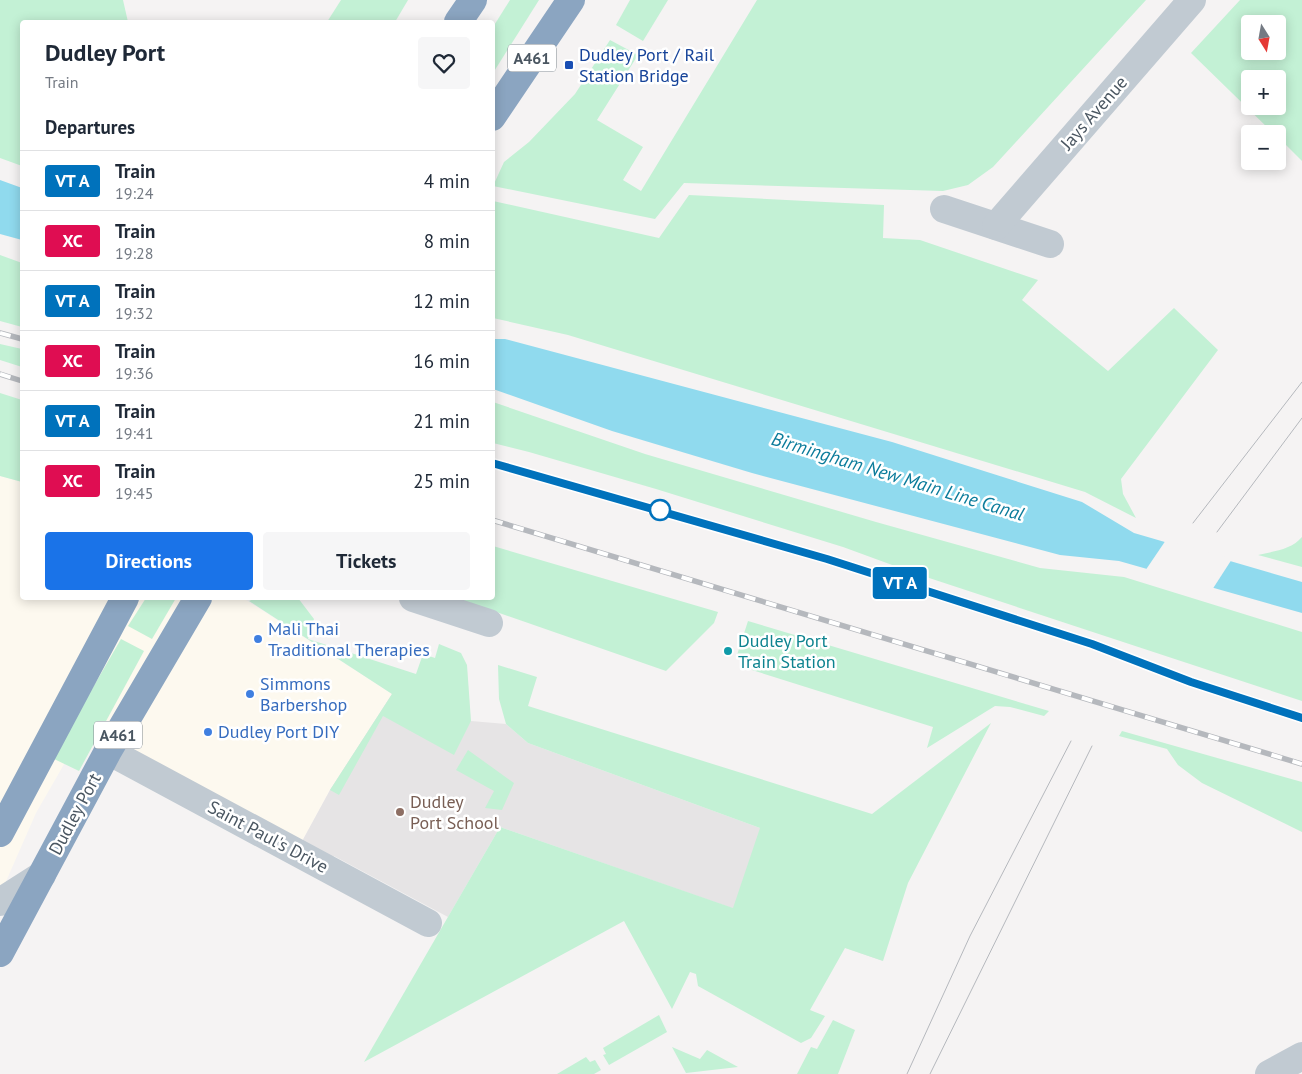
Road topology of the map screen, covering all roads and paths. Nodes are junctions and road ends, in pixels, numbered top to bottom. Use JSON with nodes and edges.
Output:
{"nodes":[{"id":1,"x":473,"y":0,"type":"edge"},
{"id":2,"x":571,"y":0,"type":"edge"},
{"id":3,"x":1192,"y":0,"type":"edge"},
{"id":4,"x":459,"y":20,"type":"edge"},
{"id":5,"x":495,"y":113,"type":"edge"},
{"id":6,"x":944,"y":209,"type":"dead end"},
{"id":7,"x":996,"y":226,"type":"junction"},
{"id":8,"x":1050,"y":244,"type":"dead end"},
{"id":9,"x":124,"y":600,"type":"edge"},
{"id":10,"x":197,"y":600,"type":"edge"},
{"id":11,"x":419,"y":600,"type":"edge"},
{"id":12,"x":489,"y":623,"type":"dead end"},
{"id":13,"x":108,"y":751,"type":"junction"},
{"id":14,"x":0,"y":833,"type":"edge"},
{"id":15,"x":42,"y":874,"type":"junction"},
{"id":16,"x":0,"y":902,"type":"edge"},
{"id":17,"x":428,"y":923,"type":"dead end"},
{"id":18,"x":0,"y":953,"type":"edge"},
{"id":19,"x":1302,"y":1056,"type":"edge"},
{"id":20,"x":1269,"y":1074,"type":"edge"}],
"edges":[{"from":1,"to":4,"type":"highway"},
{"from":2,"to":5,"type":"highway","number":"A461"},
{"from":3,"to":7,"type":"street","name":"Jays Avenue"},
{"from":6,"to":7,"type":"street"},
{"from":7,"to":8,"type":"street"},
{"from":9,"to":14,"type":"highway"},
{"from":10,"to":13,"type":"highway","name":"Dudley Port","number":"A461"},
{"from":11,"to":12,"type":"street"},
{"from":13,"to":15,"type":"highway","name":"Dudley Port","number":"A461"},
{"from":13,"to":17,"type":"street","name":"Saint Paul's Drive"},
{"from":15,"to":16,"type":"street"},
{"from":15,"to":18,"type":"highway","name":"Dudley Port","number":"A461"},
{"from":19,"to":20,"type":"street"}]}
